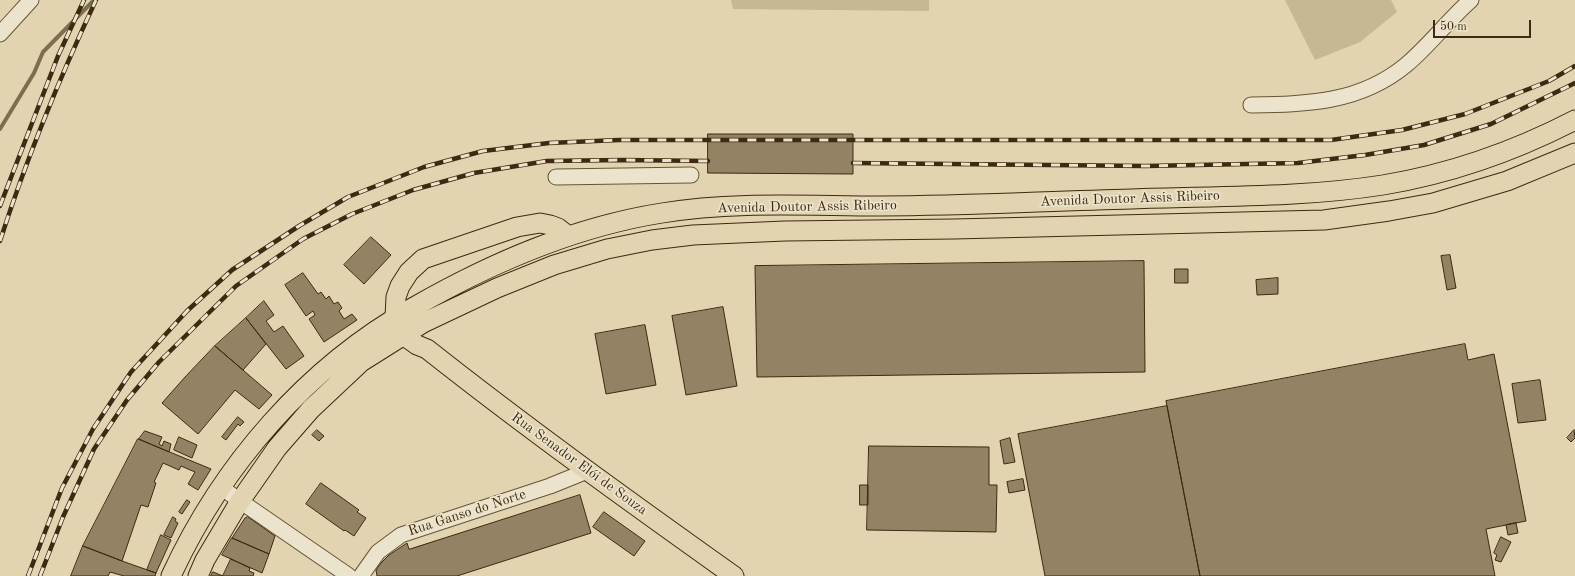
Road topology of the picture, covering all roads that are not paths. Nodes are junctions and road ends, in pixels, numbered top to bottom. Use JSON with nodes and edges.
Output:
{"nodes":[{"id":1,"x":31,"y":0,"type":"edge"},
{"id":2,"x":1471,"y":0,"type":"edge"},
{"id":3,"x":0,"y":34,"type":"edge"},
{"id":4,"x":1251,"y":105,"type":"dead end"},
{"id":5,"x":1575,"y":120,"type":"edge"},
{"id":6,"x":1575,"y":152,"type":"edge"},
{"id":7,"x":691,"y":175,"type":"dead end"},
{"id":8,"x":556,"y":177,"type":"dead end"},
{"id":9,"x":567,"y":235,"type":"junction"},
{"id":10,"x":554,"y":264,"type":"junction"},
{"id":11,"x":395,"y":317,"type":"junction"},
{"id":12,"x":423,"y":323,"type":"junction"},
{"id":13,"x":403,"y":336,"type":"junction"},
{"id":14,"x":428,"y":348,"type":"junction"},
{"id":15,"x":587,"y":471,"type":"junction"},
{"id":16,"x":221,"y":487,"type":"junction"},
{"id":17,"x":240,"y":501,"type":"junction"},
{"id":18,"x":171,"y":576,"type":"edge"},
{"id":19,"x":198,"y":576,"type":"edge"},
{"id":20,"x":349,"y":576,"type":"edge"},
{"id":21,"x":361,"y":576,"type":"edge"},
{"id":22,"x":734,"y":576,"type":"edge"}],
"edges":[{"from":1,"to":3,"type":"street"},
{"from":2,"to":4,"type":"street"},
{"from":5,"to":9,"type":"main road","name":"Avenida Doutor Assis Ribeiro"},
{"from":6,"to":10,"type":"main road","name":"Avenida Doutor Assis Ribeiro"},
{"from":7,"to":8,"type":"street"},
{"from":9,"to":10,"type":"main road"},
{"from":9,"to":11,"type":"main road","name":"Avenida Doutor Assis Ribeiro"},
{"from":9,"to":11,"type":"main road"},
{"from":10,"to":12,"type":"main road"},
{"from":11,"to":13,"type":"main road"},
{"from":11,"to":16,"type":"main road","name":"Avenida Doutor Assis Ribeiro"},
{"from":12,"to":13,"type":"main road"},
{"from":12,"to":14,"type":"main road"},
{"from":13,"to":14,"type":"main road","name":"Rua Senador Elói de Souza"},
{"from":13,"to":17,"type":"main road"},
{"from":14,"to":15,"type":"main road","name":"Rua Senador Elói de Souza"},
{"from":15,"to":21,"type":"street","name":"Rua Ganso do Norte"},
{"from":15,"to":22,"type":"main road","name":"Rua Senador Elói de Souza"},
{"from":16,"to":17,"type":"street"},
{"from":16,"to":18,"type":"main road","name":"Avenida Doutor Assis Ribeiro"},
{"from":17,"to":19,"type":"main road"},
{"from":17,"to":20,"type":"street"}]}
